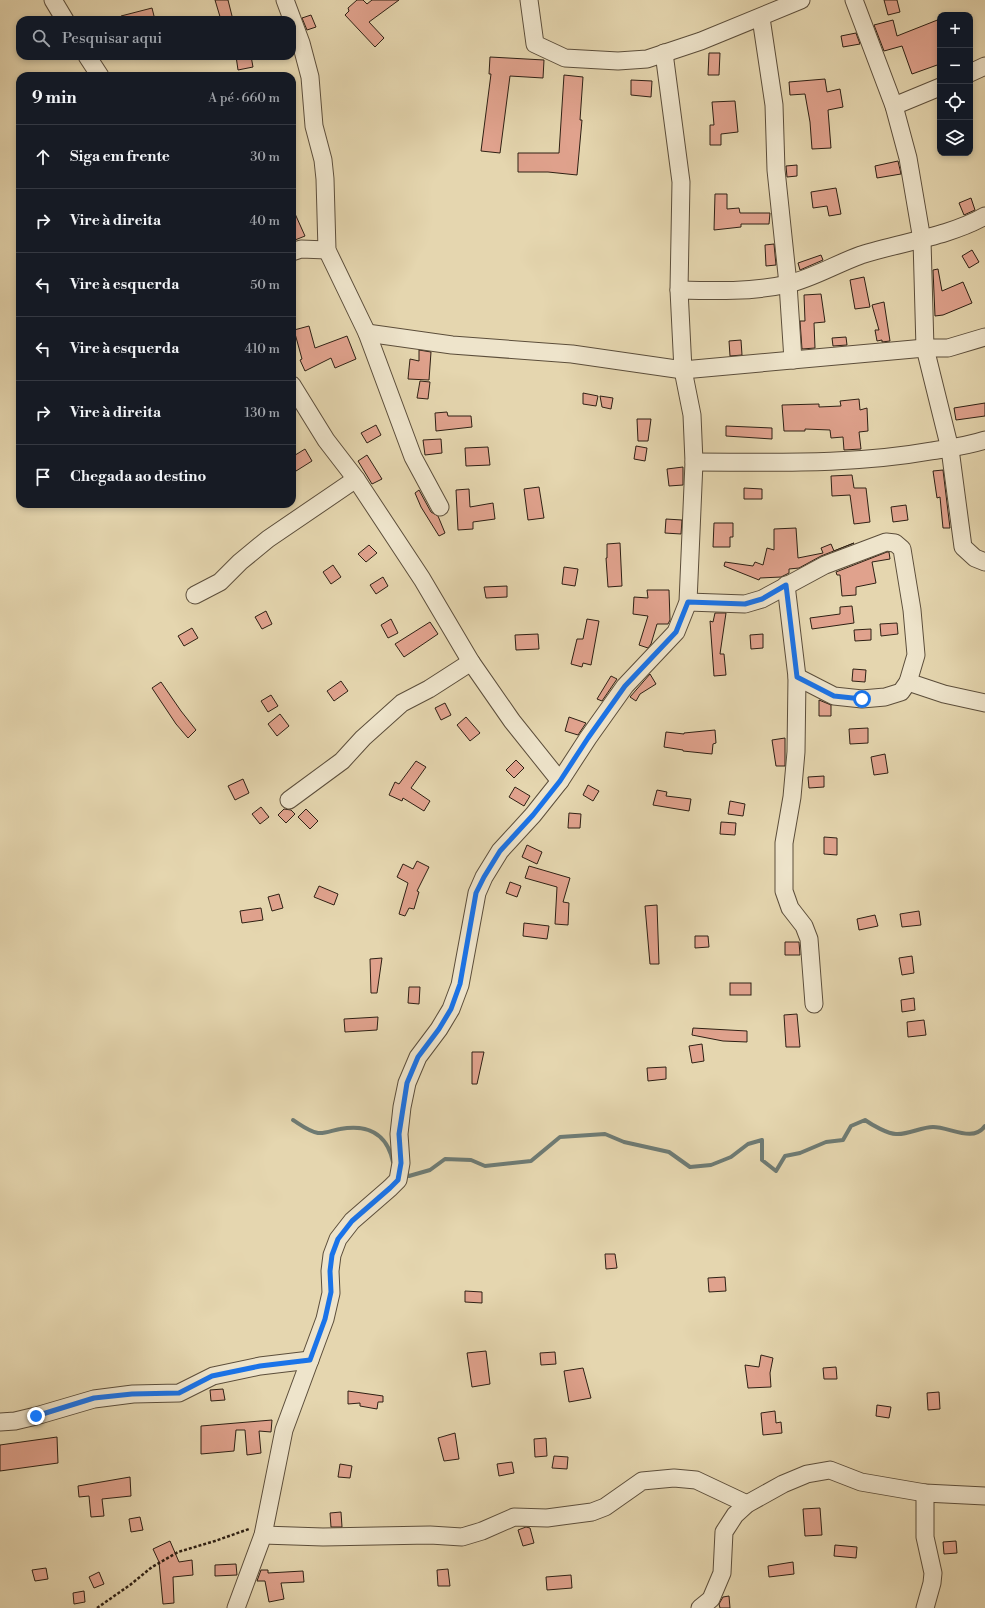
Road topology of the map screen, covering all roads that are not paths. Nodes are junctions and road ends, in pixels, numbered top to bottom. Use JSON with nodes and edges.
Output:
{"nodes":[{"id":1,"x":53,"y":0,"type":"edge"},
{"id":2,"x":285,"y":0,"type":"edge"},
{"id":3,"x":529,"y":0,"type":"edge"},
{"id":4,"x":801,"y":0,"type":"edge"},
{"id":5,"x":854,"y":0,"type":"edge"},
{"id":6,"x":63,"y":16,"type":"edge"},
{"id":7,"x":291,"y":16,"type":"edge"},
{"id":8,"x":761,"y":18,"type":"junction"},
{"id":9,"x":296,"y":30,"type":"edge"},
{"id":10,"x":664,"y":53,"type":"junction"},
{"id":11,"x":90,"y":60,"type":"edge"},
{"id":12,"x":985,"y":66,"type":"edge"},
{"id":13,"x":97,"y":72,"type":"edge"},
{"id":14,"x":973,"y":72,"type":"edge"},
{"id":15,"x":937,"y":88,"type":"edge"},
{"id":16,"x":894,"y":106,"type":"junction"},
{"id":17,"x":985,"y":216,"type":"edge"},
{"id":18,"x":922,"y":240,"type":"junction"},
{"id":19,"x":327,"y":250,"type":"junction"},
{"id":20,"x":296,"y":251,"type":"edge"},
{"id":21,"x":788,"y":284,"type":"junction"},
{"id":22,"x":679,"y":290,"type":"junction"},
{"id":23,"x":367,"y":333,"type":"junction"},
{"id":24,"x":985,"y":337,"type":"edge"},
{"id":25,"x":925,"y":348,"type":"junction"},
{"id":26,"x":793,"y":360,"type":"junction"},
{"id":27,"x":683,"y":370,"type":"junction"},
{"id":28,"x":296,"y":391,"type":"edge"},
{"id":29,"x":985,"y":440,"type":"edge"},
{"id":30,"x":950,"y":449,"type":"junction"},
{"id":31,"x":694,"y":462,"type":"junction"},
{"id":32,"x":356,"y":479,"type":"junction"},
{"id":33,"x":440,"y":507,"type":"dead end"},
{"id":34,"x":985,"y":562,"type":"edge"},
{"id":35,"x":786,"y":585,"type":"junction"},
{"id":36,"x":195,"y":595,"type":"dead end"},
{"id":37,"x":688,"y":602,"type":"junction"},
{"id":38,"x":471,"y":662,"type":"junction"},
{"id":39,"x":797,"y":677,"type":"junction"},
{"id":40,"x":908,"y":682,"type":"junction"},
{"id":41,"x":985,"y":703,"type":"edge"},
{"id":42,"x":560,"y":781,"type":"junction"},
{"id":43,"x":289,"y":800,"type":"dead end"},
{"id":44,"x":814,"y":1004,"type":"dead end"},
{"id":45,"x":310,"y":1360,"type":"junction"},
{"id":46,"x":0,"y":1422,"type":"edge"},
{"id":47,"x":925,"y":1493,"type":"junction"},
{"id":48,"x":985,"y":1496,"type":"edge"},
{"id":49,"x":747,"y":1504,"type":"junction"},
{"id":50,"x":263,"y":1535,"type":"junction"},
{"id":51,"x":236,"y":1608,"type":"edge"},
{"id":52,"x":700,"y":1608,"type":"edge"},
{"id":53,"x":925,"y":1608,"type":"edge"}],
"edges":[{"from":1,"to":6,"type":"street"},
{"from":2,"to":7,"type":"street"},
{"from":3,"to":10,"type":"street"},
{"from":4,"to":8,"type":"street"},
{"from":5,"to":16,"type":"street"},
{"from":8,"to":10,"type":"street"},
{"from":8,"to":21,"type":"street"},
{"from":9,"to":19,"type":"street"},
{"from":10,"to":22,"type":"street"},
{"from":11,"to":13,"type":"street"},
{"from":12,"to":14,"type":"street"},
{"from":15,"to":16,"type":"street"},
{"from":16,"to":18,"type":"street"},
{"from":17,"to":18,"type":"street"},
{"from":18,"to":21,"type":"street"},
{"from":18,"to":25,"type":"street"},
{"from":19,"to":20,"type":"street"},
{"from":19,"to":23,"type":"street"},
{"from":21,"to":22,"type":"street"},
{"from":21,"to":26,"type":"street"},
{"from":22,"to":27,"type":"street"},
{"from":23,"to":27,"type":"street"},
{"from":23,"to":33,"type":"street"},
{"from":24,"to":25,"type":"street"},
{"from":25,"to":26,"type":"street"},
{"from":25,"to":30,"type":"street"},
{"from":26,"to":27,"type":"street"},
{"from":27,"to":31,"type":"street"},
{"from":28,"to":32,"type":"street"},
{"from":29,"to":30,"type":"street"},
{"from":30,"to":31,"type":"street"},
{"from":30,"to":34,"type":"street"},
{"from":31,"to":37,"type":"street"},
{"from":32,"to":36,"type":"street"},
{"from":32,"to":38,"type":"street"},
{"from":35,"to":37,"type":"street"},
{"from":35,"to":39,"type":"street"},
{"from":35,"to":40,"type":"street"},
{"from":37,"to":42,"type":"street"},
{"from":38,"to":42,"type":"street"},
{"from":38,"to":43,"type":"street"},
{"from":39,"to":40,"type":"street"},
{"from":39,"to":44,"type":"street"},
{"from":40,"to":41,"type":"street"},
{"from":42,"to":45,"type":"street"},
{"from":45,"to":46,"type":"street"},
{"from":45,"to":50,"type":"street"},
{"from":47,"to":48,"type":"street"},
{"from":47,"to":49,"type":"street"},
{"from":47,"to":53,"type":"street"},
{"from":49,"to":50,"type":"street"},
{"from":49,"to":52,"type":"street"},
{"from":50,"to":51,"type":"street"}]}
